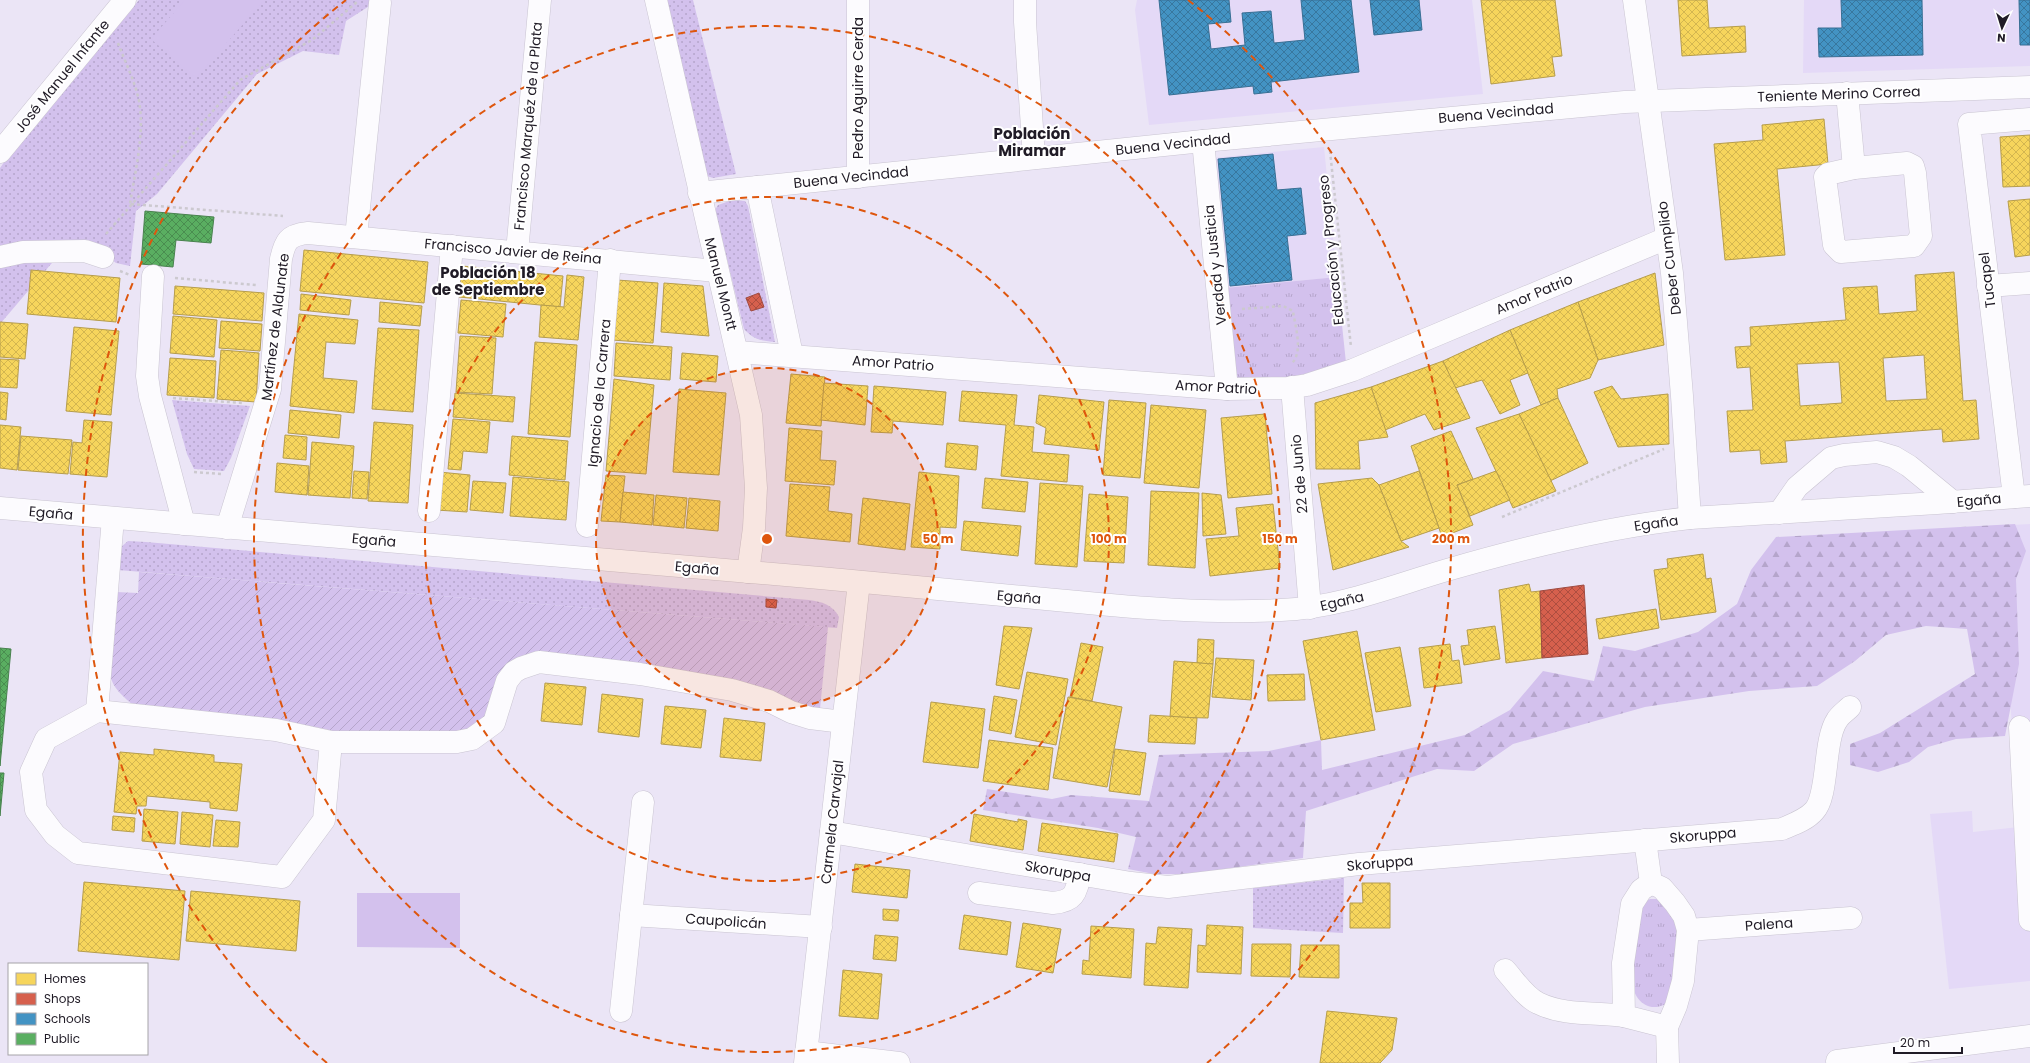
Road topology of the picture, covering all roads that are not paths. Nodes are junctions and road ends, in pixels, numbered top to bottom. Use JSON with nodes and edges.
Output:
{"nodes":[{"id":1,"x":124,"y":0,"type":"edge"},
{"id":2,"x":540,"y":0,"type":"edge"},
{"id":3,"x":656,"y":0,"type":"edge"},
{"id":4,"x":858,"y":0,"type":"edge"},
{"id":5,"x":1025,"y":0,"type":"edge"},
{"id":6,"x":1634,"y":0,"type":"edge"},
{"id":7,"x":380,"y":3,"type":"dead end"},
{"id":8,"x":2030,"y":87,"type":"edge"},
{"id":9,"x":1847,"y":93,"type":"junction"},
{"id":10,"x":1648,"y":100,"type":"junction"},
{"id":11,"x":2030,"y":118,"type":"edge"},
{"id":12,"x":1202,"y":141,"type":"junction"},
{"id":13,"x":0,"y":152,"type":"edge"},
{"id":14,"x":1034,"y":158,"type":"junction"},
{"id":15,"x":1854,"y":168,"type":"junction"},
{"id":16,"x":858,"y":177,"type":"junction"},
{"id":17,"x":757,"y":187,"type":"junction"},
{"id":18,"x":699,"y":194,"type":"junction"},
{"id":19,"x":308,"y":233,"type":"joint"},
{"id":20,"x":356,"y":237,"type":"junction"},
{"id":21,"x":1667,"y":238,"type":"junction"},
{"id":22,"x":452,"y":246,"type":"junction"},
{"id":23,"x":517,"y":252,"type":"junction"},
{"id":24,"x":94,"y":254,"type":"road end"},
{"id":25,"x":0,"y":257,"type":"edge"},
{"id":26,"x":610,"y":260,"type":"junction"},
{"id":27,"x":717,"y":271,"type":"junction"},
{"id":28,"x":153,"y":276,"type":"road end"},
{"id":29,"x":2030,"y":282,"type":"edge"},
{"id":30,"x":1988,"y":286,"type":"junction"},
{"id":31,"x":737,"y":352,"type":"junction"},
{"id":32,"x":792,"y":355,"type":"junction"},
{"id":33,"x":1292,"y":387,"type":"junction"},
{"id":34,"x":1227,"y":389,"type":"junction"},
{"id":35,"x":2022,"y":496,"type":"edge"},
{"id":36,"x":1953,"y":502,"type":"junction"},
{"id":37,"x":0,"y":508,"type":"edge"},
{"id":38,"x":429,"y":511,"type":"dead end"},
{"id":39,"x":1779,"y":513,"type":"junction"},
{"id":40,"x":113,"y":518,"type":"junction"},
{"id":41,"x":1690,"y":518,"type":"junction"},
{"id":42,"x":184,"y":524,"type":"junction"},
{"id":43,"x":587,"y":526,"type":"dead end"},
{"id":44,"x":227,"y":528,"type":"junction"},
{"id":45,"x":748,"y":572,"type":"junction"},
{"id":46,"x":859,"y":582,"type":"junction"},
{"id":47,"x":1310,"y":608,"type":"junction"},
{"id":48,"x":1850,"y":707,"type":"dead end"},
{"id":49,"x":97,"y":711,"type":"junction"},
{"id":50,"x":844,"y":722,"type":"junction"},
{"id":51,"x":2020,"y":727,"type":"dead end"},
{"id":52,"x":331,"y":742,"type":"junction"},
{"id":53,"x":643,"y":802,"type":"dead end"},
{"id":54,"x":831,"y":832,"type":"junction"},
{"id":55,"x":1645,"y":840,"type":"junction"},
{"id":56,"x":1080,"y":874,"type":"junction"},
{"id":57,"x":1651,"y":883,"type":"junction"},
{"id":58,"x":2029,"y":886,"type":"edge"},
{"id":59,"x":979,"y":893,"type":"dead end"},
{"id":60,"x":631,"y":915,"type":"junction"},
{"id":61,"x":1851,"y":918,"type":"dead end"},
{"id":62,"x":2030,"y":920,"type":"edge"},
{"id":63,"x":820,"y":927,"type":"junction"},
{"id":64,"x":1688,"y":930,"type":"junction"},
{"id":65,"x":1505,"y":970,"type":"dead end"},
{"id":66,"x":622,"y":1012,"type":"dead end"},
{"id":67,"x":1624,"y":1016,"type":"junction"},
{"id":68,"x":1667,"y":1027,"type":"junction"},
{"id":69,"x":2030,"y":1036,"type":"edge"},
{"id":70,"x":806,"y":1057,"type":"edge"},
{"id":71,"x":1837,"y":1061,"type":"dead end"},
{"id":72,"x":899,"y":1063,"type":"edge"},
{"id":73,"x":1668,"y":1063,"type":"edge"}],
"edges":[{"from":1,"to":13,"type":"street","name":"José Manuel Infante"},
{"from":2,"to":23,"type":"street","name":"Francisco Marquéz de la Plata"},
{"from":3,"to":18,"type":"street","name":"Manuel Montt"},
{"from":4,"to":16,"type":"street","name":"Pedro Aguirre Cerda"},
{"from":5,"to":14,"type":"street"},
{"from":6,"to":10,"type":"street","name":"Deber Cumplido"},
{"from":7,"to":20,"type":"street"},
{"from":8,"to":9,"type":"street","name":"Teniente Merino Correa"},
{"from":9,"to":10,"type":"street","name":"Teniente Merino Correa"},
{"from":9,"to":15,"type":"street"},
{"from":10,"to":12,"type":"street","name":"Buena Vecindad"},
{"from":10,"to":21,"type":"street","name":"Deber Cumplido"},
{"from":11,"to":30,"type":"street","name":"Tucapel"},
{"from":12,"to":14,"type":"street","name":"Buena Vecindad"},
{"from":12,"to":34,"type":"street","name":"Verdad y Justicia"},
{"from":14,"to":16,"type":"street","name":"Buena Vecindad"},
{"from":15,"to":15,"type":"street"},
{"from":16,"to":17,"type":"street","name":"Buena Vecindad"},
{"from":17,"to":18,"type":"street","name":"Buena Vecindad"},
{"from":17,"to":32,"type":"street"},
{"from":18,"to":27,"type":"street","name":"Manuel Montt"},
{"from":19,"to":20,"type":"street","name":"Francisco Javier de Reina"},
{"from":19,"to":44,"type":"street","name":"Martínez de Aldunate"},
{"from":20,"to":22,"type":"street","name":"Francisco Javier de Reina"},
{"from":21,"to":33,"type":"street","name":"Amor Patrio"},
{"from":21,"to":41,"type":"street","name":"Deber Cumplido"},
{"from":22,"to":23,"type":"street","name":"Francisco Javier de Reina"},
{"from":22,"to":38,"type":"street"},
{"from":23,"to":26,"type":"street","name":"Francisco Javier de Reina"},
{"from":24,"to":25,"type":"street"},
{"from":26,"to":27,"type":"street","name":"Francisco Javier de Reina"},
{"from":26,"to":43,"type":"street","name":"Ignacio de la Carrera"},
{"from":27,"to":31,"type":"street","name":"Manuel Montt"},
{"from":28,"to":42,"type":"street"},
{"from":29,"to":30,"type":"street"},
{"from":30,"to":35,"type":"street","name":"Tucapel"},
{"from":31,"to":32,"type":"street","name":"Amor Patrio"},
{"from":31,"to":45,"type":"street","name":"Manuel Montt"},
{"from":32,"to":34,"type":"street","name":"Amor Patrio"},
{"from":33,"to":34,"type":"street","name":"Amor Patrio"},
{"from":33,"to":47,"type":"street","name":"22 de Junio"},
{"from":35,"to":36,"type":"street","name":"Egaña"},
{"from":36,"to":39,"type":"street","name":"Egaña"},
{"from":36,"to":39,"type":"street"},
{"from":37,"to":40,"type":"street","name":"Egaña"},
{"from":39,"to":41,"type":"street","name":"Egaña"},
{"from":40,"to":42,"type":"street","name":"Egaña"},
{"from":40,"to":49,"type":"street"},
{"from":41,"to":47,"type":"street","name":"Egaña"},
{"from":42,"to":44,"type":"street","name":"Egaña"},
{"from":44,"to":45,"type":"street","name":"Egaña"},
{"from":45,"to":46,"type":"street","name":"Egaña"},
{"from":46,"to":47,"type":"street","name":"Egaña"},
{"from":46,"to":50,"type":"street","name":"Carmela Carvajal"},
{"from":48,"to":55,"type":"street","name":"Skoruppa"},
{"from":49,"to":52,"type":"street"},
{"from":49,"to":52,"type":"street"},
{"from":50,"to":52,"type":"street"},
{"from":50,"to":54,"type":"street","name":"Carmela Carvajal"},
{"from":51,"to":58,"type":"street"},
{"from":53,"to":60,"type":"street"},
{"from":54,"to":56,"type":"street","name":"Skoruppa"},
{"from":54,"to":63,"type":"street","name":"Carmela Carvajal"},
{"from":55,"to":56,"type":"street","name":"Skoruppa"},
{"from":55,"to":57,"type":"street"},
{"from":56,"to":59,"type":"street"},
{"from":57,"to":64,"type":"street"},
{"from":57,"to":67,"type":"street"},
{"from":58,"to":62,"type":"street"},
{"from":60,"to":63,"type":"street","name":"Caupolicán"},
{"from":60,"to":66,"type":"street"},
{"from":61,"to":64,"type":"street","name":"Palena"},
{"from":63,"to":70,"type":"street","name":"Carmela Carvajal"},
{"from":64,"to":68,"type":"street"},
{"from":65,"to":67,"type":"street"},
{"from":67,"to":68,"type":"street"},
{"from":68,"to":73,"type":"street"},
{"from":69,"to":71,"type":"street"},
{"from":70,"to":72,"type":"street"}]}
